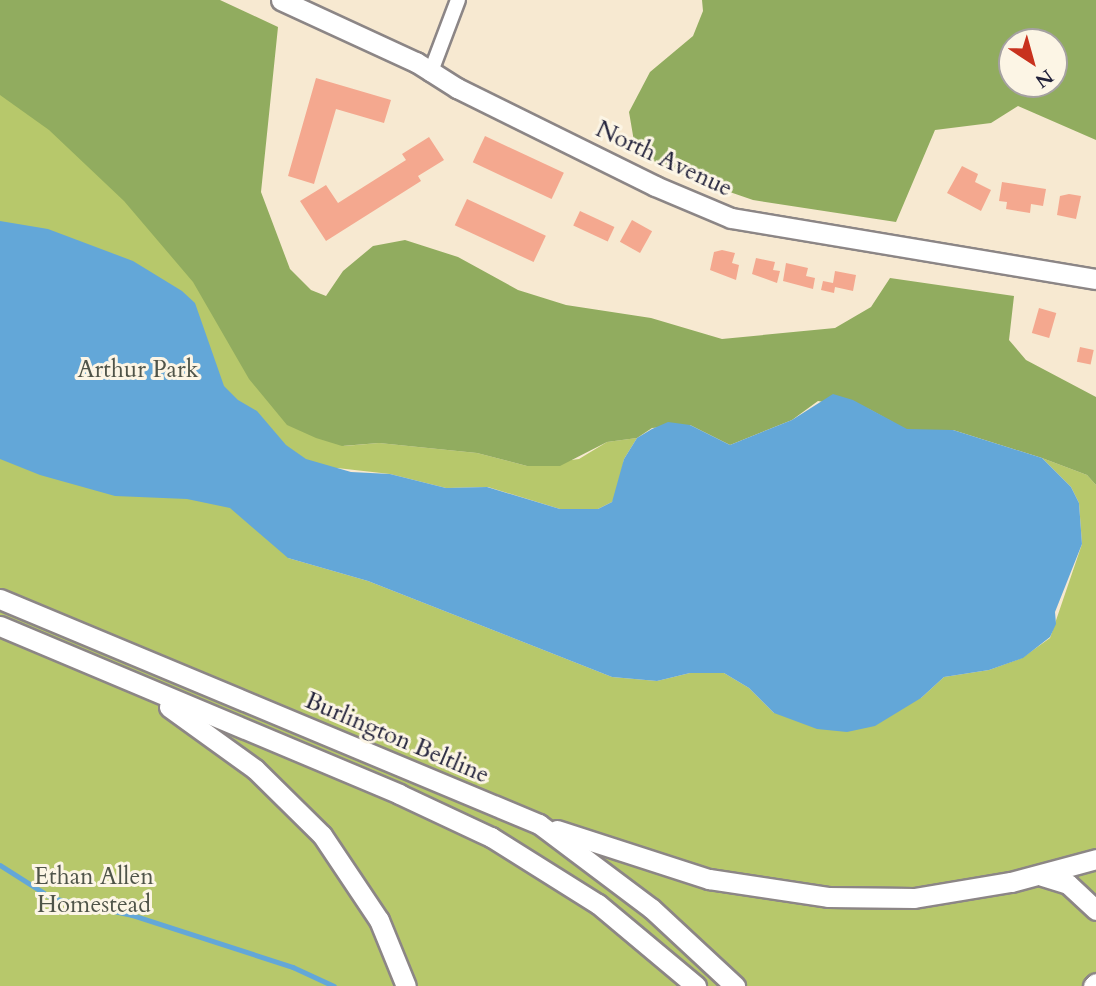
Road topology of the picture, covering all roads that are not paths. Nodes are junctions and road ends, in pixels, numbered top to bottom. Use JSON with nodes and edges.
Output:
{"nodes":[{"id":1,"x":281,"y":0,"type":"edge"},
{"id":2,"x":458,"y":0,"type":"edge"},
{"id":3,"x":430,"y":74,"type":"junction"},
{"id":4,"x":1096,"y":279,"type":"edge"},
{"id":5,"x":0,"y":599,"type":"edge"},
{"id":6,"x":0,"y":626,"type":"edge"},
{"id":7,"x":72,"y":656,"type":"junction"},
{"id":8,"x":539,"y":824,"type":"junction"},
{"id":9,"x":1096,"y":859,"type":"edge"},
{"id":10,"x":1029,"y":877,"type":"junction"},
{"id":11,"x":1096,"y":910,"type":"edge"},
{"id":12,"x":406,"y":986,"type":"edge"},
{"id":13,"x":696,"y":986,"type":"edge"},
{"id":14,"x":735,"y":986,"type":"edge"}],
"edges":[{"from":1,"to":3,"type":"main road","name":"North Avenue"},
{"from":2,"to":3,"type":"street"},
{"from":3,"to":4,"type":"main road","name":"North Avenue"},
{"from":5,"to":8,"type":"main road","name":"Burlington Beltline"},
{"from":6,"to":7,"type":"main road","name":"Burlington Beltline"},
{"from":7,"to":12,"type":"main road"},
{"from":7,"to":13,"type":"main road","name":"Burlington Beltline"},
{"from":8,"to":10,"type":"main road"},
{"from":8,"to":14,"type":"main road","name":"Burlington Beltline"},
{"from":9,"to":10,"type":"main road"},
{"from":10,"to":11,"type":"main road"}]}
